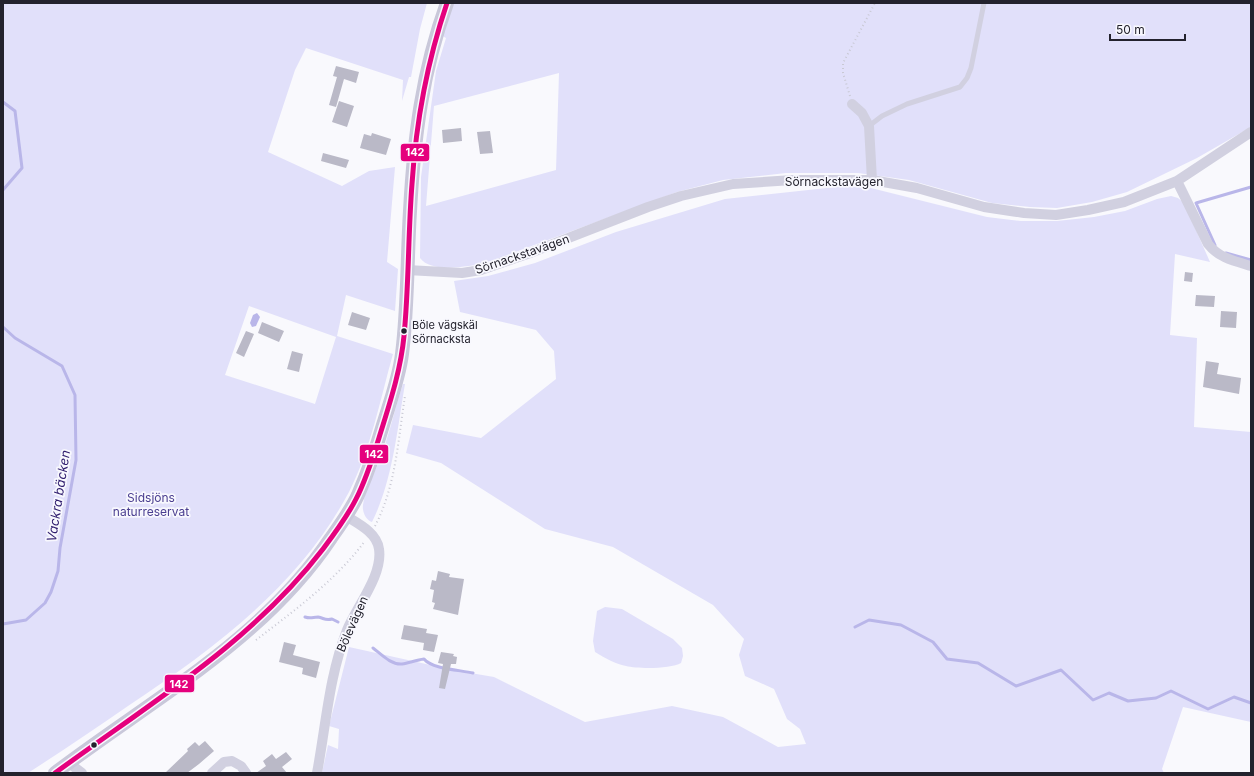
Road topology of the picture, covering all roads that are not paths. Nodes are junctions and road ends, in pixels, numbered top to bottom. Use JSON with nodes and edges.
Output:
{"nodes":[{"id":1,"x":447,"y":3,"type":"edge"},
{"id":2,"x":984,"y":3,"type":"edge"},
{"id":3,"x":852,"y":104,"type":"road end"},
{"id":4,"x":870,"y":126,"type":"junction"},
{"id":5,"x":1251,"y":132,"type":"edge"},
{"id":6,"x":872,"y":180,"type":"junction"},
{"id":7,"x":1177,"y":181,"type":"junction"},
{"id":8,"x":1251,"y":266,"type":"edge"},
{"id":9,"x":407,"y":270,"type":"junction"},
{"id":10,"x":346,"y":516,"type":"junction"},
{"id":11,"x":69,"y":763,"type":"junction"},
{"id":12,"x":55,"y":773,"type":"edge"},
{"id":13,"x":82,"y":773,"type":"edge"},
{"id":14,"x":212,"y":773,"type":"edge"},
{"id":15,"x":246,"y":773,"type":"edge"},
{"id":16,"x":317,"y":773,"type":"edge"}],
"edges":[{"from":1,"to":9,"type":"main road"},
{"from":2,"to":4,"type":"lane"},
{"from":3,"to":4,"type":"street"},
{"from":4,"to":6,"type":"street"},
{"from":5,"to":7,"type":"street","name":"Sörnackstavägen"},
{"from":6,"to":7,"type":"street","name":"Sörnackstavägen"},
{"from":6,"to":9,"type":"street","name":"Sörnackstavägen"},
{"from":7,"to":8,"type":"street"},
{"from":9,"to":10,"type":"main road"},
{"from":10,"to":11,"type":"main road"},
{"from":10,"to":16,"type":"street","name":"Bölevägen"},
{"from":11,"to":12,"type":"main road"},
{"from":11,"to":13,"type":"street"},
{"from":14,"to":15,"type":"street"}]}
